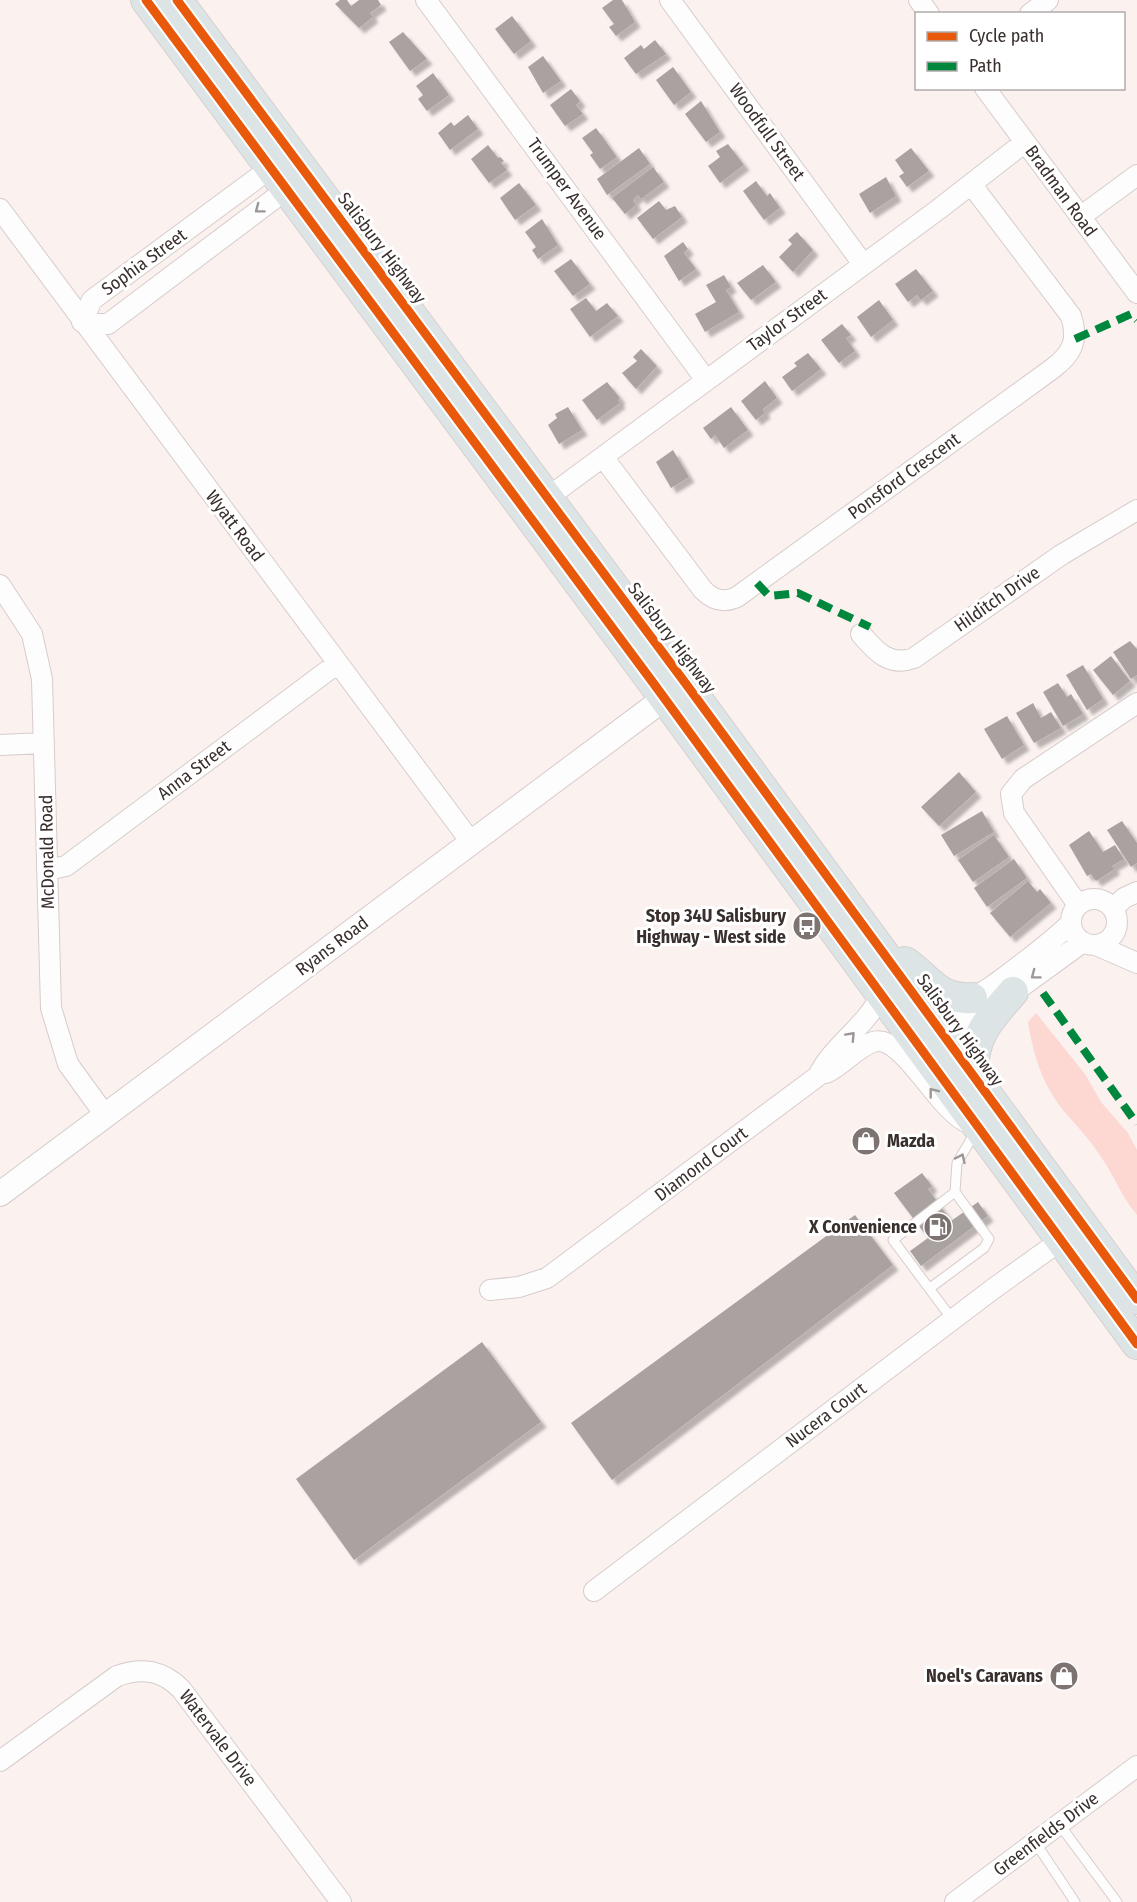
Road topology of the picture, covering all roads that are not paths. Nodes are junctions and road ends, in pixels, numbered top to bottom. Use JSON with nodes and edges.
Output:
{"nodes":[{"id":1,"x":146,"y":0,"type":"edge"},
{"id":2,"x":177,"y":0,"type":"edge"},
{"id":3,"x":426,"y":0,"type":"edge"},
{"id":4,"x":670,"y":0,"type":"edge"},
{"id":5,"x":1048,"y":0,"type":"edge"},
{"id":6,"x":1033,"y":12,"type":"edge"},
{"id":7,"x":986,"y":90,"type":"edge"},
{"id":8,"x":1025,"y":142,"type":"junction"},
{"id":9,"x":288,"y":171,"type":"junction"},
{"id":10,"x":1137,"y":175,"type":"edge"},
{"id":11,"x":970,"y":184,"type":"junction"},
{"id":12,"x":2,"y":216,"type":"edge"},
{"id":13,"x":1080,"y":217,"type":"junction"},
{"id":14,"x":863,"y":264,"type":"junction"},
{"id":15,"x":1137,"y":293,"type":"edge"},
{"id":16,"x":82,"y":322,"type":"junction"},
{"id":17,"x":706,"y":380,"type":"junction"},
{"id":18,"x":603,"y":456,"type":"junction"},
{"id":19,"x":537,"y":506,"type":"junction"},
{"id":20,"x":1137,"y":510,"type":"edge"},
{"id":21,"x":0,"y":585,"type":"edge"},
{"id":22,"x":861,"y":634,"type":"dead end"},
{"id":23,"x":338,"y":663,"type":"junction"},
{"id":24,"x":675,"y":691,"type":"junction"},
{"id":25,"x":1137,"y":703,"type":"edge"},
{"id":26,"x":44,"y":743,"type":"junction"},
{"id":27,"x":0,"y":745,"type":"edge"},
{"id":28,"x":471,"y":842,"type":"junction"},
{"id":29,"x":47,"y":870,"type":"junction"},
{"id":30,"x":1137,"y":892,"type":"edge"},
{"id":31,"x":1113,"y":909,"type":"junction"},
{"id":32,"x":1075,"y":914,"type":"junction"},
{"id":33,"x":1115,"y":930,"type":"junction"},
{"id":34,"x":873,"y":939,"type":"junction"},
{"id":35,"x":1090,"y":943,"type":"junction"},
{"id":36,"x":1137,"y":962,"type":"edge"},
{"id":37,"x":1013,"y":992,"type":"junction"},
{"id":38,"x":881,"y":995,"type":"junction"},
{"id":39,"x":972,"y":998,"type":"junction"},
{"id":40,"x":900,"y":1022,"type":"junction"},
{"id":41,"x":942,"y":1034,"type":"junction"},
{"id":42,"x":818,"y":1076,"type":"junction"},
{"id":43,"x":973,"y":1076,"type":"junction"},
{"id":44,"x":105,"y":1115,"type":"junction"},
{"id":45,"x":978,"y":1128,"type":"junction"},
{"id":46,"x":1013,"y":1176,"type":"junction"},
{"id":47,"x":955,"y":1192,"type":"junction"},
{"id":48,"x":0,"y":1194,"type":"edge"},
{"id":49,"x":1060,"y":1241,"type":"junction"},
{"id":50,"x":930,"y":1288,"type":"junction"},
{"id":51,"x":490,"y":1290,"type":"dead end"},
{"id":52,"x":1137,"y":1299,"type":"edge"},
{"id":53,"x":952,"y":1319,"type":"junction"},
{"id":54,"x":1137,"y":1344,"type":"edge"},
{"id":55,"x":594,"y":1591,"type":"dead end"},
{"id":56,"x":0,"y":1761,"type":"edge"},
{"id":57,"x":1137,"y":1766,"type":"edge"},
{"id":58,"x":1059,"y":1824,"type":"junction"},
{"id":59,"x":1035,"y":1842,"type":"junction"},
{"id":60,"x":341,"y":1902,"type":"edge"},
{"id":61,"x":955,"y":1902,"type":"edge"},
{"id":62,"x":1075,"y":1902,"type":"edge"},
{"id":63,"x":1117,"y":1902,"type":"edge"}],
"edges":[{"from":1,"to":9,"type":"main road","name":"Salisbury Highway"},
{"from":2,"to":9,"type":"main road","name":"Salisbury Highway"},
{"from":3,"to":17,"type":"street","name":"Trumper Avenue"},
{"from":4,"to":14,"type":"street","name":"Woodfull Street"},
{"from":5,"to":6,"type":"street"},
{"from":7,"to":8,"type":"street","name":"Bradman Road"},
{"from":8,"to":11,"type":"street","name":"Taylor Street"},
{"from":8,"to":13,"type":"street","name":"Bradman Road"},
{"from":9,"to":16,"type":"street","name":"Sophia Street"},
{"from":9,"to":16,"type":"street","name":"Sophia Street","one_way":true},
{"from":9,"to":19,"type":"main road","name":"Salisbury Highway"},
{"from":10,"to":13,"type":"street"},
{"from":11,"to":14,"type":"street","name":"Taylor Street"},
{"from":11,"to":18,"type":"street","name":"Ponsford Crescent"},
{"from":12,"to":16,"type":"street","name":"Wyatt Road"},
{"from":13,"to":15,"type":"street","name":"Bradman Road"},
{"from":14,"to":17,"type":"street","name":"Taylor Street"},
{"from":16,"to":23,"type":"street","name":"Wyatt Road"},
{"from":17,"to":18,"type":"street","name":"Taylor Street"},
{"from":18,"to":19,"type":"street","name":"Taylor Street"},
{"from":19,"to":24,"type":"main road","name":"Salisbury Highway"},
{"from":20,"to":22,"type":"street","name":"Hilditch Drive"},
{"from":21,"to":26,"type":"street","name":"McDonald Road"},
{"from":23,"to":28,"type":"street","name":"Wyatt Road"},
{"from":23,"to":29,"type":"street","name":"Anna Street"},
{"from":24,"to":28,"type":"street","name":"Ryans Road"},
{"from":24,"to":34,"type":"main road","name":"Salisbury Highway"},
{"from":24,"to":38,"type":"main road","name":"Salisbury Highway"},
{"from":25,"to":32,"type":"street"},
{"from":26,"to":27,"type":"street"},
{"from":26,"to":29,"type":"street","name":"McDonald Road"},
{"from":28,"to":44,"type":"street","name":"Ryans Road"},
{"from":29,"to":44,"type":"street","name":"McDonald Road"},
{"from":30,"to":31,"type":"street"},
{"from":31,"to":32,"type":"street"},
{"from":31,"to":33,"type":"street"},
{"from":32,"to":35,"type":"street"},
{"from":32,"to":39,"type":"street"},
{"from":33,"to":35,"type":"street"},
{"from":33,"to":36,"type":"street"},
{"from":34,"to":39,"type":"main road"},
{"from":34,"to":41,"type":"main road","name":"Salisbury Highway"},
{"from":35,"to":36,"type":"street"},
{"from":35,"to":37,"type":"street","one_way":true},
{"from":37,"to":41,"type":"street"},
{"from":37,"to":43,"type":"main road"},
{"from":38,"to":40,"type":"main road","name":"Salisbury Highway"},
{"from":42,"to":38,"type":"street","name":"Diamond Court","one_way":true},
{"from":39,"to":41,"type":"street"},
{"from":40,"to":41,"type":"main road"},
{"from":40,"to":45,"type":"main road","name":"Salisbury Highway"},
{"from":41,"to":43,"type":"main road","name":"Salisbury Highway"},
{"from":41,"to":46,"type":"main road"},
{"from":45,"to":42,"type":"street","one_way":true},
{"from":42,"to":51,"type":"street","name":"Diamond Court"},
{"from":43,"to":52,"type":"main road","name":"Salisbury Highway"},
{"from":44,"to":48,"type":"street","name":"Ryans Road"},
{"from":45,"to":46,"type":"main road","name":"Salisbury Highway"},
{"from":47,"to":45,"type":"lane","one_way":true},
{"from":46,"to":49,"type":"main road","name":"Salisbury Highway"},
{"from":47,"to":50,"type":"lane"},
{"from":47,"to":50,"type":"lane"},
{"from":49,"to":53,"type":"street","name":"Nucera Court"},
{"from":49,"to":54,"type":"main road","name":"Salisbury Highway"},
{"from":50,"to":53,"type":"lane"},
{"from":53,"to":55,"type":"street","name":"Nucera Court"},
{"from":56,"to":60,"type":"street","name":"Watervale Drive"},
{"from":57,"to":58,"type":"street","name":"Greenfields Drive"},
{"from":58,"to":59,"type":"street","name":"Greenfields Drive"},
{"from":58,"to":63,"type":"lane"},
{"from":59,"to":61,"type":"street","name":"Greenfields Drive"},
{"from":59,"to":62,"type":"lane"}]}
